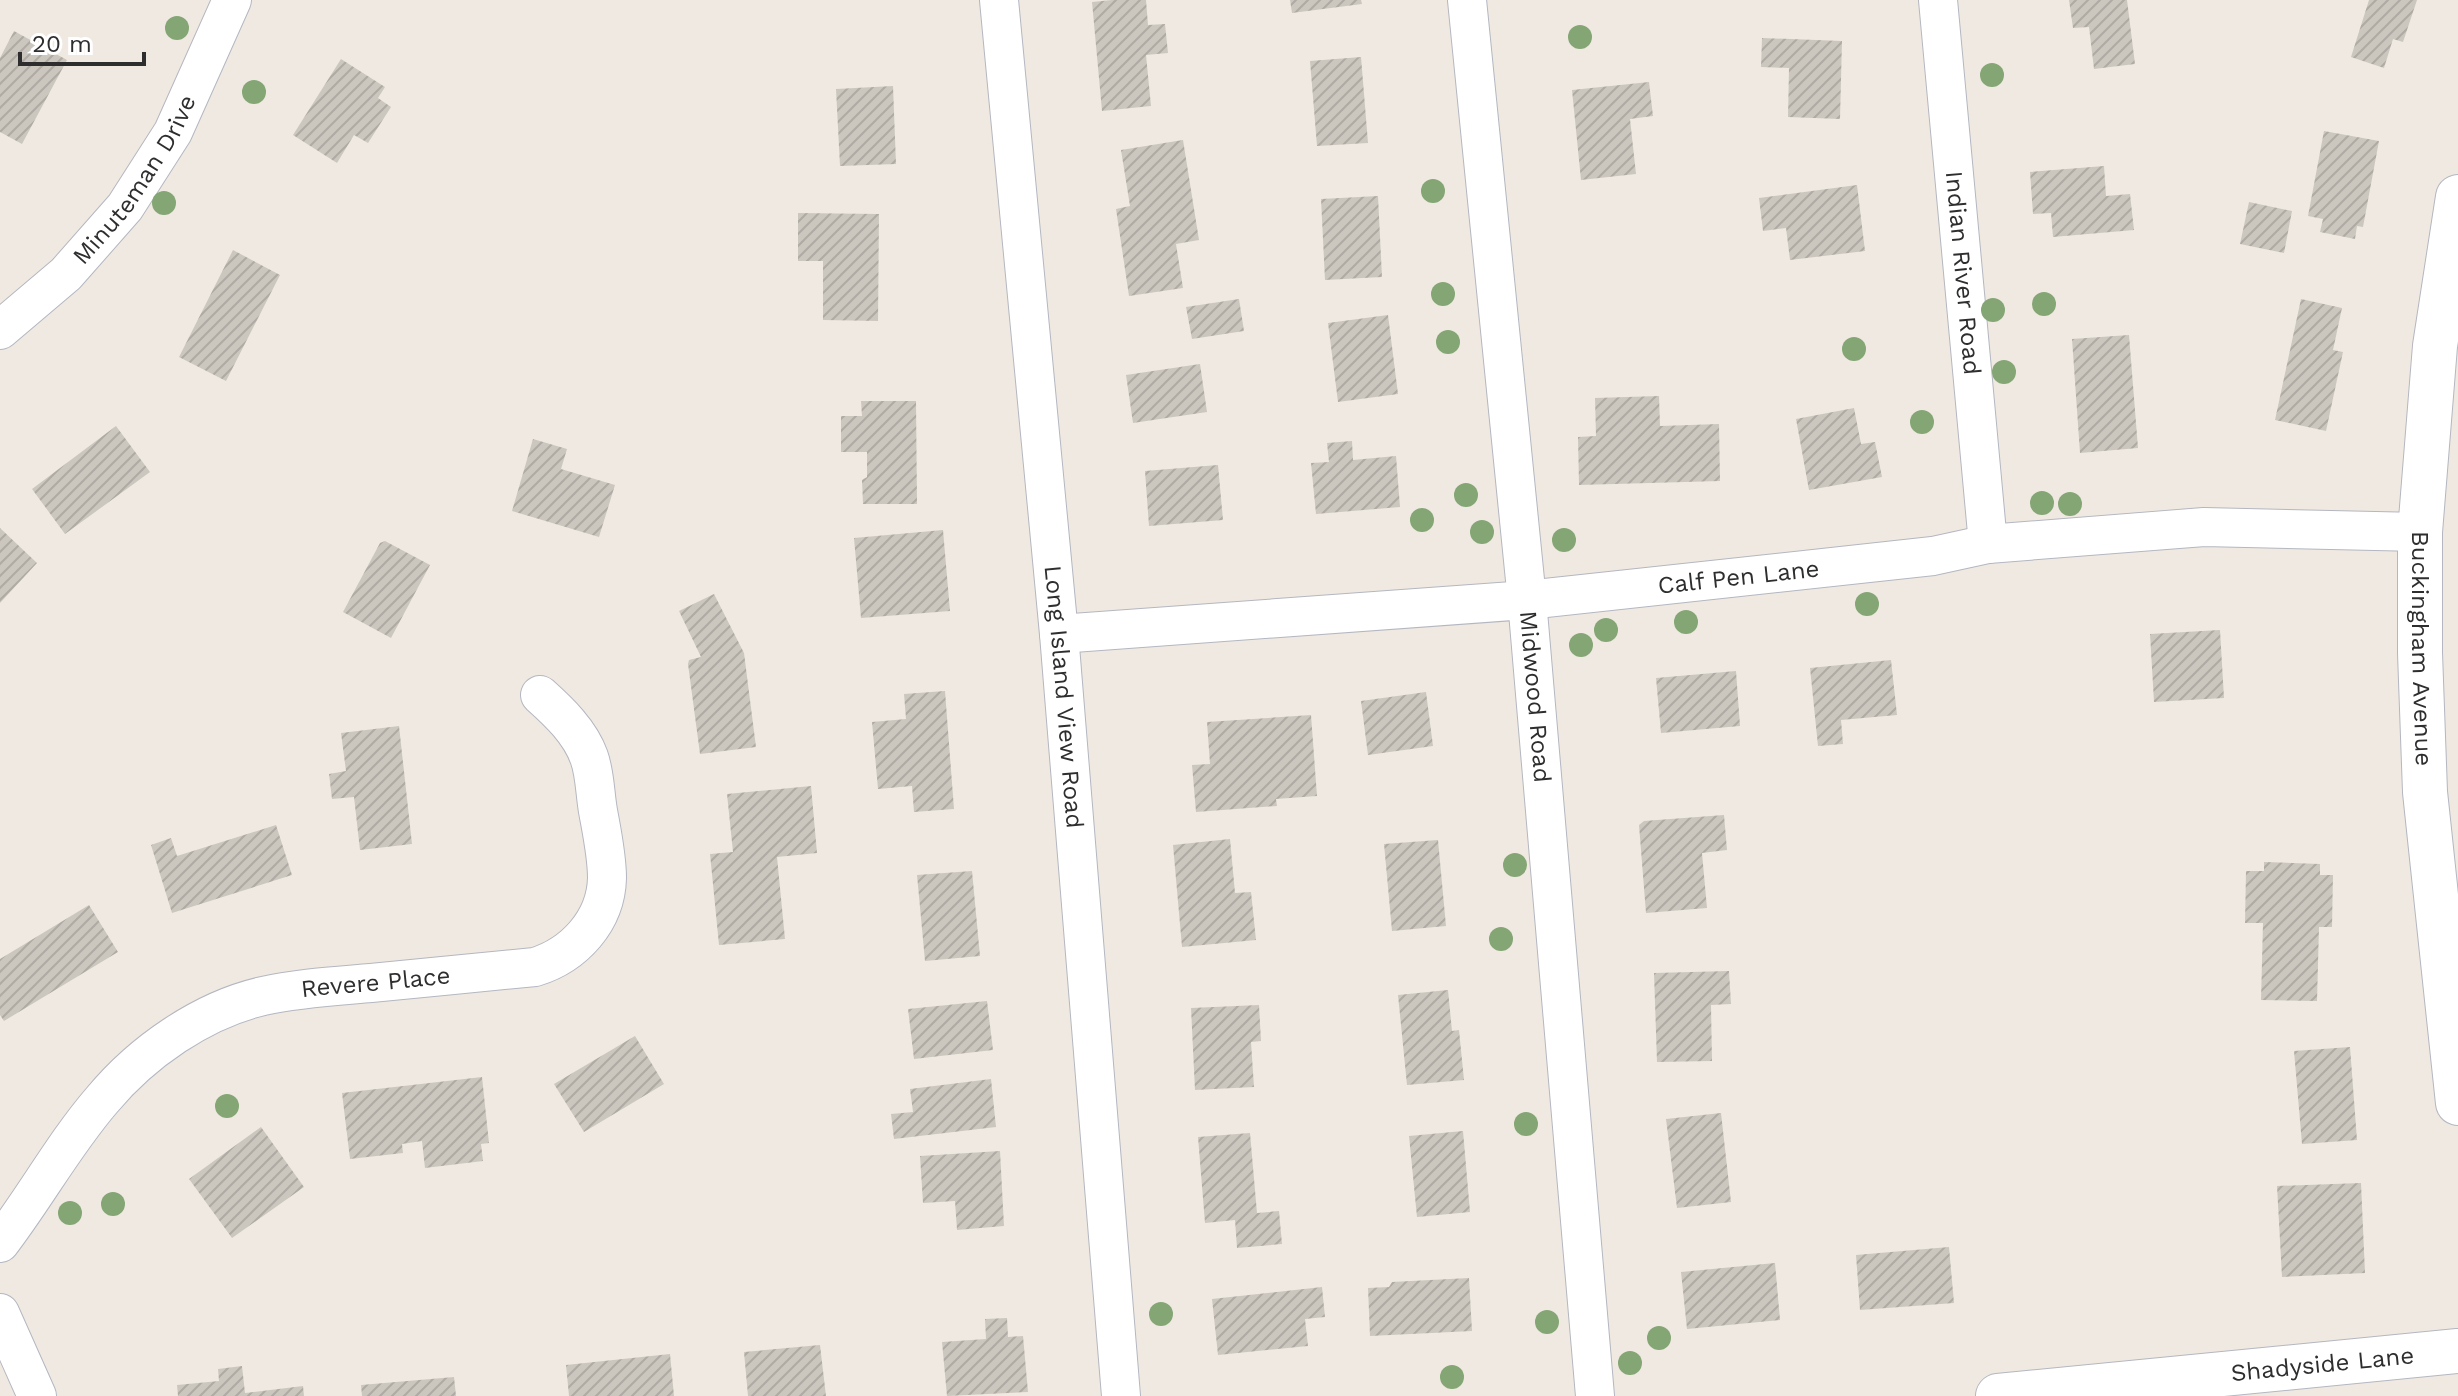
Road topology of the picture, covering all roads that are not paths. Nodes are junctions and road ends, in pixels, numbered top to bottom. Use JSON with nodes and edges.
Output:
{"nodes":[{"id":1,"x":232,"y":0,"type":"edge"},
{"id":2,"x":999,"y":0,"type":"edge"},
{"id":3,"x":1467,"y":0,"type":"edge"},
{"id":4,"x":1938,"y":0,"type":"edge"},
{"id":5,"x":2458,"y":197,"type":"edge"},
{"id":6,"x":0,"y":330,"type":"edge"},
{"id":7,"x":2420,"y":532,"type":"junction"},
{"id":8,"x":1988,"y":544,"type":"junction"},
{"id":9,"x":1527,"y":600,"type":"junction"},
{"id":10,"x":1059,"y":634,"type":"junction"},
{"id":11,"x":540,"y":695,"type":"dead end"},
{"id":12,"x":2458,"y":1103,"type":"edge"},
{"id":13,"x":0,"y":1243,"type":"edge"},
{"id":14,"x":0,"y":1313,"type":"edge"},
{"id":15,"x":2458,"y":1351,"type":"edge"},
{"id":16,"x":37,"y":1396,"type":"edge"},
{"id":17,"x":1121,"y":1396,"type":"edge"},
{"id":18,"x":1595,"y":1396,"type":"edge"},
{"id":19,"x":1998,"y":1396,"type":"edge"}],
"edges":[{"from":1,"to":6,"type":"street","name":"Minuteman Drive"},
{"from":2,"to":10,"type":"street","name":"Long Island View Road"},
{"from":3,"to":9,"type":"street","name":"Midwood Road"},
{"from":4,"to":8,"type":"street","name":"Indian River Road"},
{"from":5,"to":7,"type":"main road","name":"Buckingham Avenue"},
{"from":7,"to":8,"type":"street","name":"Calf Pen Lane"},
{"from":7,"to":12,"type":"main road","name":"Buckingham Avenue"},
{"from":8,"to":9,"type":"street","name":"Calf Pen Lane"},
{"from":9,"to":10,"type":"street","name":"Calf Pen Lane"},
{"from":9,"to":18,"type":"street","name":"Midwood Road"},
{"from":10,"to":17,"type":"street","name":"Long Island View Road"},
{"from":11,"to":13,"type":"street","name":"Revere Place"},
{"from":14,"to":16,"type":"street"},
{"from":15,"to":19,"type":"main road","name":"Shadyside Lane"}]}
